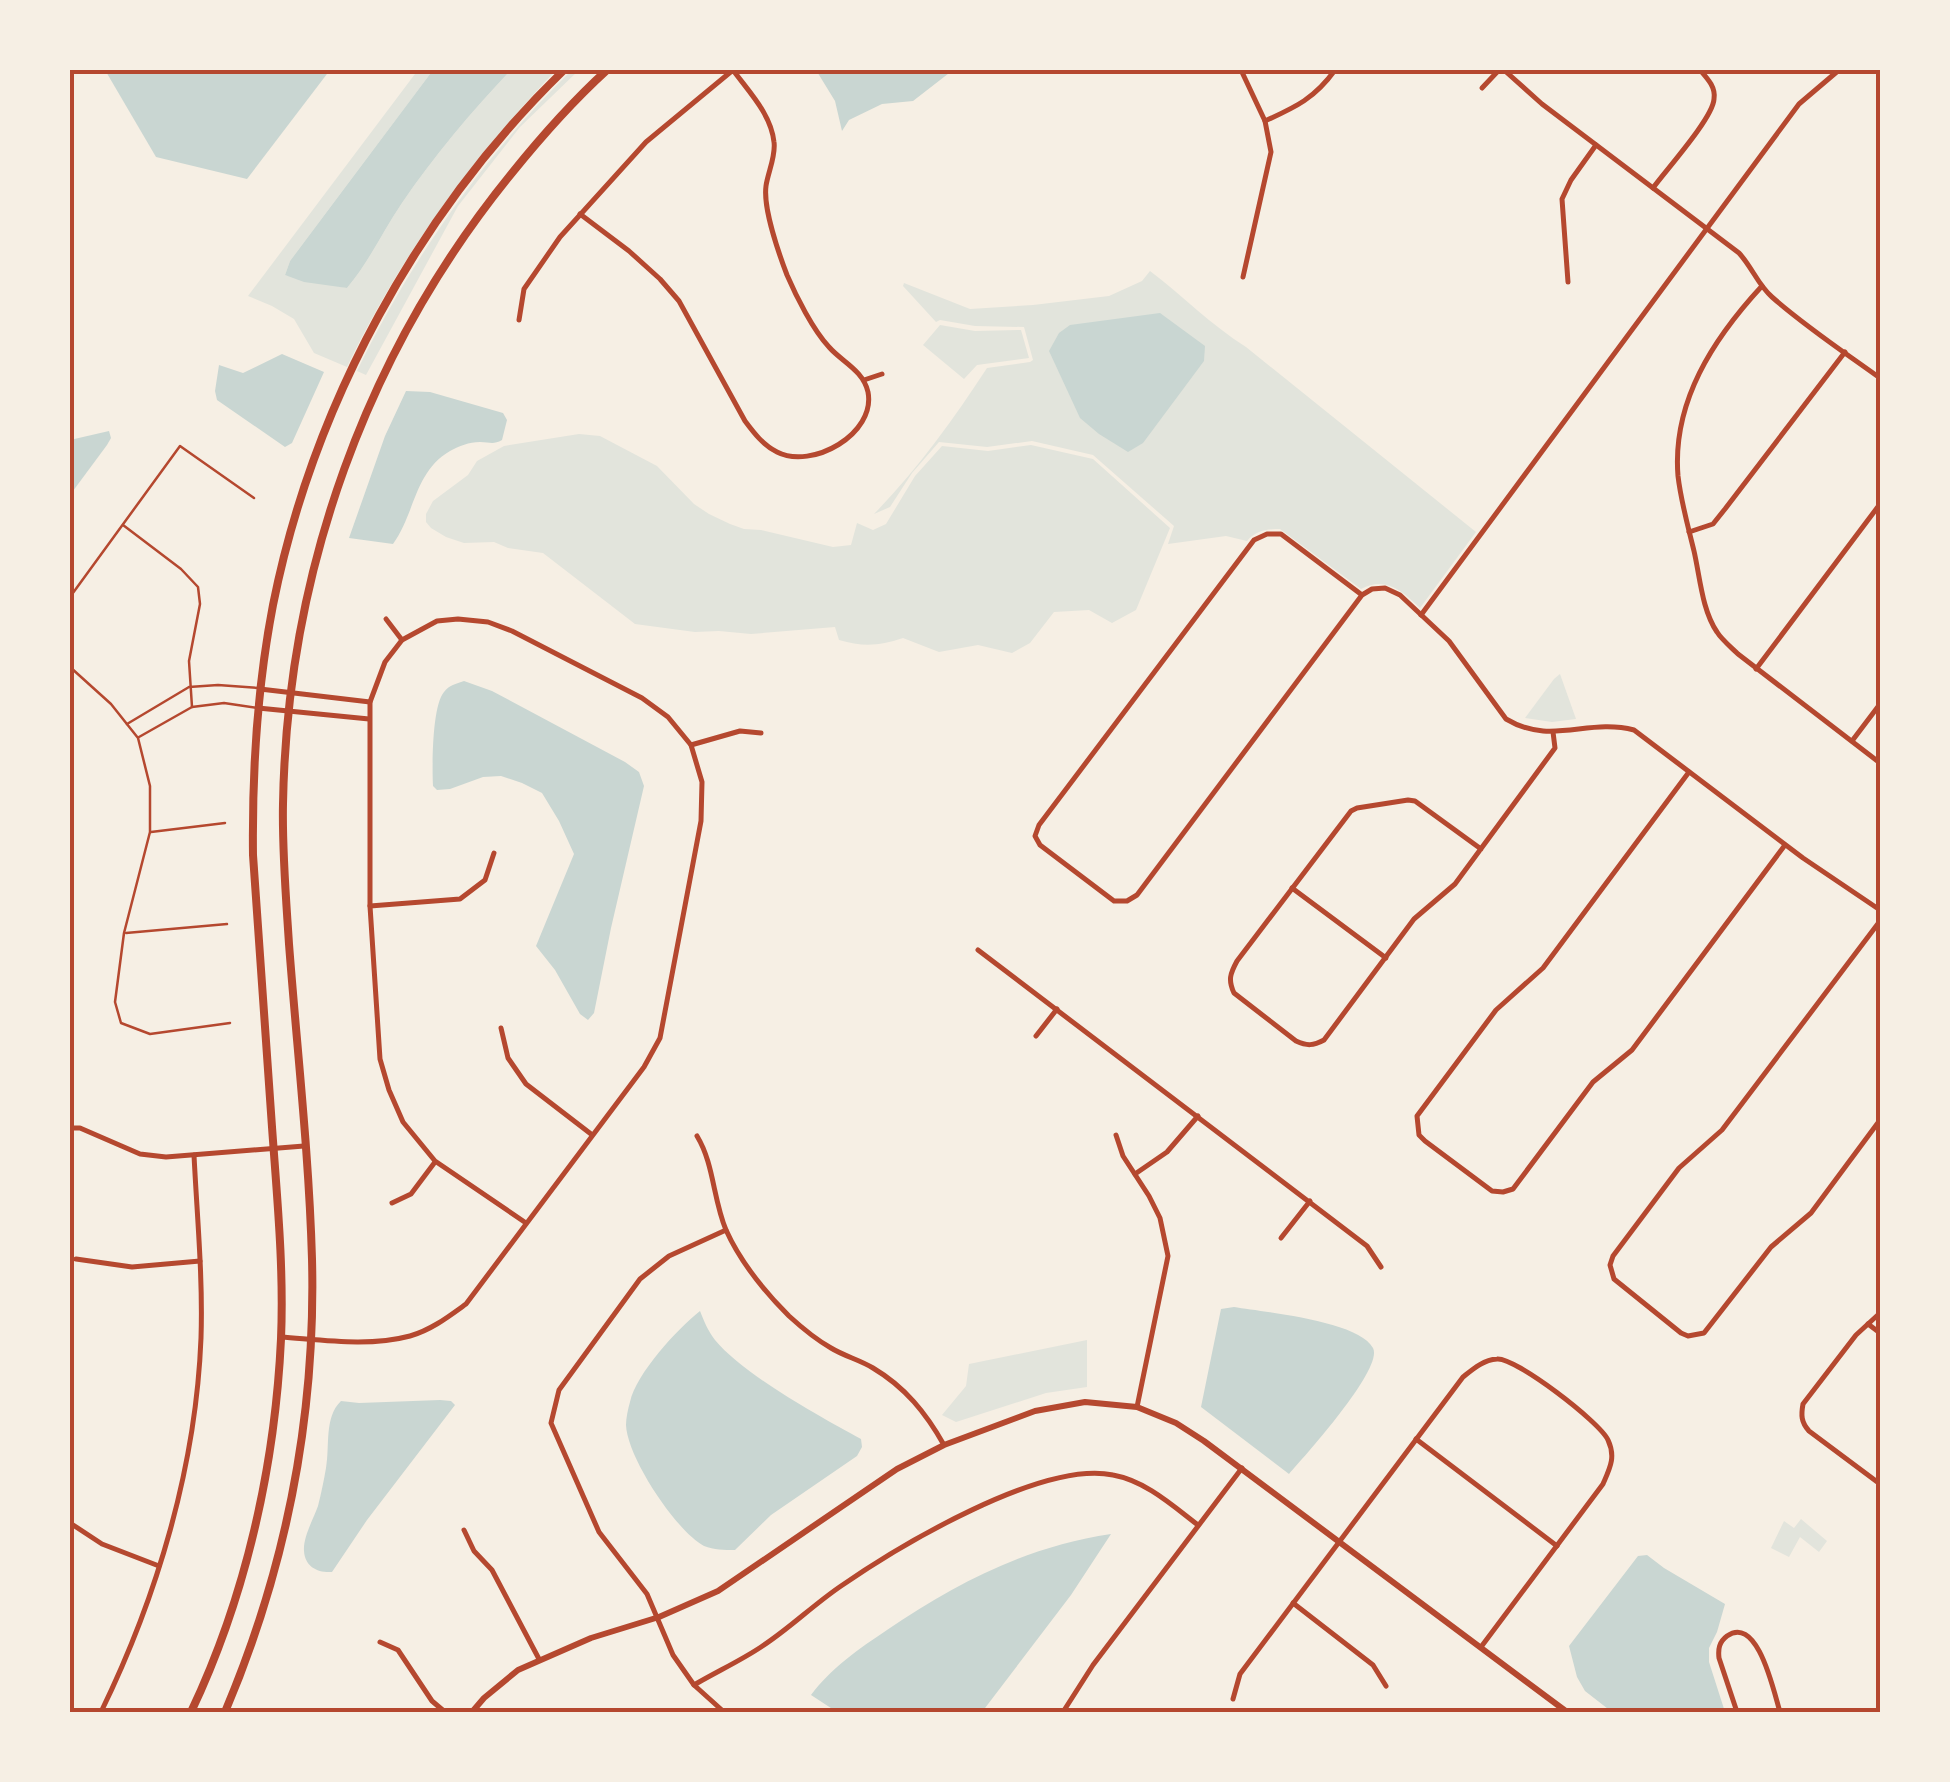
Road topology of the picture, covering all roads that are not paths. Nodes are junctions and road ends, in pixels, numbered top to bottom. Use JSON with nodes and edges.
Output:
{"nodes":[{"id":1,"x":564,"y":70,"type":"edge"},
{"id":2,"x":607,"y":70,"type":"edge"},
{"id":3,"x":733,"y":70,"type":"edge"},
{"id":4,"x":1241,"y":70,"type":"edge"},
{"id":5,"x":1336,"y":70,"type":"edge"},
{"id":6,"x":1501,"y":70,"type":"edge"},
{"id":7,"x":1700,"y":70,"type":"edge"},
{"id":8,"x":1839,"y":70,"type":"edge"},
{"id":9,"x":1482,"y":88,"type":"dead end"},
{"id":10,"x":1266,"y":121,"type":"junction"},
{"id":11,"x":1596,"y":145,"type":"junction"},
{"id":12,"x":1653,"y":188,"type":"junction"},
{"id":13,"x":580,"y":214,"type":"junction"},
{"id":14,"x":1706,"y":228,"type":"junction"},
{"id":15,"x":1244,"y":277,"type":"dead end"},
{"id":16,"x":1568,"y":282,"type":"dead end"},
{"id":17,"x":1762,"y":286,"type":"junction"},
{"id":18,"x":519,"y":320,"type":"dead end"},
{"id":19,"x":1844,"y":352,"type":"junction"},
{"id":20,"x":882,"y":374,"type":"dead end"},
{"id":21,"x":1880,"y":378,"type":"edge"},
{"id":22,"x":864,"y":380,"type":"junction"},
{"id":23,"x":254,"y":498,"type":"dead end"},
{"id":24,"x":1880,"y":504,"type":"edge"},
{"id":25,"x":124,"y":525,"type":"junction"},
{"id":26,"x":1690,"y":532,"type":"junction"},
{"id":27,"x":1362,"y":595,"type":"junction"},
{"id":28,"x":70,"y":597,"type":"edge"},
{"id":29,"x":1421,"y":616,"type":"junction"},
{"id":30,"x":386,"y":619,"type":"dead end"},
{"id":31,"x":402,"y":640,"type":"junction"},
{"id":32,"x":70,"y":667,"type":"edge"},
{"id":33,"x":1756,"y":669,"type":"junction"},
{"id":34,"x":189,"y":687,"type":"junction"},
{"id":35,"x":260,"y":689,"type":"junction"},
{"id":36,"x":289,"y":692,"type":"junction"},
{"id":37,"x":370,"y":702,"type":"junction"},
{"id":38,"x":1880,"y":704,"type":"edge"},
{"id":39,"x":192,"y":707,"type":"junction"},
{"id":40,"x":258,"y":708,"type":"junction"},
{"id":41,"x":288,"y":711,"type":"junction"},
{"id":42,"x":369,"y":720,"type":"junction"},
{"id":43,"x":127,"y":724,"type":"junction"},
{"id":44,"x":1553,"y":732,"type":"junction"},
{"id":45,"x":761,"y":733,"type":"dead end"},
{"id":46,"x":138,"y":738,"type":"junction"},
{"id":47,"x":1851,"y":742,"type":"junction"},
{"id":48,"x":692,"y":745,"type":"junction"},
{"id":49,"x":1880,"y":764,"type":"edge"},
{"id":50,"x":1689,"y":772,"type":"junction"},
{"id":51,"x":225,"y":823,"type":"dead end"},
{"id":52,"x":150,"y":832,"type":"junction"},
{"id":53,"x":1785,"y":845,"type":"junction"},
{"id":54,"x":1481,"y":850,"type":"junction"},
{"id":55,"x":494,"y":853,"type":"dead end"},
{"id":56,"x":1292,"y":888,"type":"junction"},
{"id":57,"x":370,"y":906,"type":"junction"},
{"id":58,"x":1880,"y":910,"type":"edge"},
{"id":59,"x":1880,"y":921,"type":"edge"},
{"id":60,"x":227,"y":924,"type":"dead end"},
{"id":61,"x":124,"y":933,"type":"junction"},
{"id":62,"x":978,"y":950,"type":"dead end"},
{"id":63,"x":1386,"y":958,"type":"junction"},
{"id":64,"x":1058,"y":1009,"type":"junction"},
{"id":65,"x":230,"y":1022,"type":"dead end"},
{"id":66,"x":501,"y":1028,"type":"dead end"},
{"id":67,"x":1036,"y":1036,"type":"dead end"},
{"id":68,"x":1198,"y":1116,"type":"junction"},
{"id":69,"x":1880,"y":1120,"type":"edge"},
{"id":70,"x":70,"y":1128,"type":"edge"},
{"id":71,"x":591,"y":1134,"type":"junction"},
{"id":72,"x":1116,"y":1135,"type":"dead end"},
{"id":73,"x":697,"y":1136,"type":"dead end"},
{"id":74,"x":304,"y":1146,"type":"junction"},
{"id":75,"x":274,"y":1148,"type":"junction"},
{"id":76,"x":194,"y":1155,"type":"junction"},
{"id":77,"x":436,"y":1161,"type":"junction"},
{"id":78,"x":1136,"y":1174,"type":"junction"},
{"id":79,"x":1310,"y":1201,"type":"junction"},
{"id":80,"x":392,"y":1203,"type":"dead end"},
{"id":81,"x":526,"y":1223,"type":"junction"},
{"id":82,"x":726,"y":1230,"type":"junction"},
{"id":83,"x":1281,"y":1238,"type":"dead end"},
{"id":84,"x":76,"y":1258,"type":"dead end"},
{"id":85,"x":200,"y":1261,"type":"junction"},
{"id":86,"x":1381,"y":1268,"type":"dead end"},
{"id":87,"x":1880,"y":1314,"type":"edge"},
{"id":88,"x":1868,"y":1324,"type":"junction"},
{"id":89,"x":1880,"y":1332,"type":"edge"},
{"id":90,"x":281,"y":1338,"type":"junction"},
{"id":91,"x":312,"y":1339,"type":"junction"},
{"id":92,"x":1137,"y":1407,"type":"junction"},
{"id":93,"x":1416,"y":1439,"type":"junction"},
{"id":94,"x":944,"y":1445,"type":"junction"},
{"id":95,"x":1242,"y":1468,"type":"junction"},
{"id":96,"x":1880,"y":1484,"type":"edge"},
{"id":97,"x":70,"y":1523,"type":"edge"},
{"id":98,"x":1198,"y":1525,"type":"junction"},
{"id":99,"x":464,"y":1530,"type":"dead end"},
{"id":100,"x":1339,"y":1541,"type":"junction"},
{"id":101,"x":1557,"y":1546,"type":"junction"},
{"id":102,"x":159,"y":1566,"type":"junction"},
{"id":103,"x":1293,"y":1603,"type":"junction"},
{"id":104,"x":659,"y":1617,"type":"junction"},
{"id":105,"x":380,"y":1642,"type":"dead end"},
{"id":106,"x":1481,"y":1647,"type":"junction"},
{"id":107,"x":539,"y":1660,"type":"junction"},
{"id":108,"x":694,"y":1685,"type":"junction"},
{"id":109,"x":1386,"y":1686,"type":"dead end"},
{"id":110,"x":1233,"y":1699,"type":"dead end"},
{"id":111,"x":102,"y":1712,"type":"edge"},
{"id":112,"x":191,"y":1712,"type":"edge"},
{"id":113,"x":224,"y":1712,"type":"edge"},
{"id":114,"x":445,"y":1712,"type":"edge"},
{"id":115,"x":472,"y":1712,"type":"edge"},
{"id":116,"x":724,"y":1712,"type":"edge"},
{"id":117,"x":1063,"y":1712,"type":"edge"},
{"id":118,"x":1567,"y":1712,"type":"edge"},
{"id":119,"x":1737,"y":1712,"type":"edge"},
{"id":120,"x":1780,"y":1712,"type":"edge"}],
"edges":[{"from":1,"to":35,"type":"main road"},
{"from":2,"to":36,"type":"main road"},
{"from":3,"to":13,"type":"street"},
{"from":3,"to":22,"type":"street"},
{"from":4,"to":10,"type":"street"},
{"from":5,"to":10,"type":"street"},
{"from":6,"to":9,"type":"street"},
{"from":6,"to":11,"type":"street"},
{"from":7,"to":12,"type":"street"},
{"from":8,"to":14,"type":"street"},
{"from":10,"to":15,"type":"street"},
{"from":11,"to":12,"type":"street"},
{"from":11,"to":16,"type":"street"},
{"from":12,"to":14,"type":"street"},
{"from":13,"to":18,"type":"street"},
{"from":13,"to":22,"type":"street"},
{"from":14,"to":17,"type":"street"},
{"from":14,"to":29,"type":"street"},
{"from":17,"to":19,"type":"street"},
{"from":17,"to":26,"type":"street"},
{"from":19,"to":21,"type":"street"},
{"from":19,"to":26,"type":"street"},
{"from":20,"to":22,"type":"street"},
{"from":23,"to":25,"type":"lane"},
{"from":24,"to":33,"type":"street"},
{"from":25,"to":28,"type":"lane"},
{"from":25,"to":34,"type":"lane"},
{"from":26,"to":33,"type":"street"},
{"from":27,"to":27,"type":"street"},
{"from":27,"to":29,"type":"street"},
{"from":29,"to":44,"type":"street"},
{"from":30,"to":31,"type":"street"},
{"from":31,"to":37,"type":"street"},
{"from":31,"to":48,"type":"street"},
{"from":32,"to":43,"type":"lane"},
{"from":33,"to":47,"type":"street"},
{"from":34,"to":35,"type":"lane"},
{"from":34,"to":39,"type":"lane"},
{"from":34,"to":43,"type":"lane"},
{"from":35,"to":36,"type":"street"},
{"from":35,"to":40,"type":"main road"},
{"from":36,"to":37,"type":"street"},
{"from":36,"to":41,"type":"main road"},
{"from":37,"to":42,"type":"street"},
{"from":38,"to":47,"type":"street"},
{"from":39,"to":40,"type":"lane"},
{"from":39,"to":46,"type":"lane"},
{"from":40,"to":41,"type":"street"},
{"from":40,"to":75,"type":"main road"},
{"from":41,"to":42,"type":"street"},
{"from":41,"to":74,"type":"main road"},
{"from":42,"to":57,"type":"street"},
{"from":43,"to":46,"type":"lane"},
{"from":44,"to":50,"type":"street"},
{"from":44,"to":54,"type":"street"},
{"from":45,"to":48,"type":"street"},
{"from":46,"to":52,"type":"lane"},
{"from":47,"to":49,"type":"street"},
{"from":48,"to":71,"type":"street"},
{"from":50,"to":53,"type":"street"},
{"from":50,"to":53,"type":"street"},
{"from":51,"to":52,"type":"lane"},
{"from":52,"to":61,"type":"lane"},
{"from":53,"to":58,"type":"street"},
{"from":54,"to":56,"type":"street"},
{"from":54,"to":63,"type":"street"},
{"from":55,"to":57,"type":"street"},
{"from":56,"to":63,"type":"street"},
{"from":56,"to":63,"type":"street"},
{"from":57,"to":77,"type":"street"},
{"from":59,"to":69,"type":"street"},
{"from":60,"to":61,"type":"lane"},
{"from":61,"to":65,"type":"lane"},
{"from":62,"to":64,"type":"street"},
{"from":64,"to":67,"type":"street"},
{"from":64,"to":68,"type":"street"},
{"from":66,"to":71,"type":"street"},
{"from":68,"to":78,"type":"street"},
{"from":68,"to":79,"type":"street"},
{"from":70,"to":76,"type":"street"},
{"from":71,"to":81,"type":"street"},
{"from":72,"to":78,"type":"street"},
{"from":73,"to":82,"type":"street"},
{"from":74,"to":75,"type":"street"},
{"from":74,"to":91,"type":"main road"},
{"from":75,"to":76,"type":"street"},
{"from":75,"to":90,"type":"main road"},
{"from":76,"to":85,"type":"street"},
{"from":77,"to":80,"type":"street"},
{"from":77,"to":81,"type":"street"},
{"from":78,"to":92,"type":"street"},
{"from":79,"to":83,"type":"street"},
{"from":79,"to":86,"type":"street"},
{"from":81,"to":91,"type":"street"},
{"from":82,"to":94,"type":"street"},
{"from":82,"to":104,"type":"street"},
{"from":84,"to":85,"type":"street"},
{"from":85,"to":102,"type":"street"},
{"from":87,"to":88,"type":"street"},
{"from":88,"to":89,"type":"street"},
{"from":88,"to":96,"type":"street"},
{"from":90,"to":91,"type":"street"},
{"from":90,"to":112,"type":"main road"},
{"from":91,"to":113,"type":"main road"},
{"from":92,"to":94,"type":"street"},
{"from":92,"to":95,"type":"street"},
{"from":93,"to":100,"type":"street"},
{"from":93,"to":101,"type":"street"},
{"from":93,"to":101,"type":"street"},
{"from":94,"to":104,"type":"street"},
{"from":95,"to":98,"type":"street"},
{"from":95,"to":100,"type":"street"},
{"from":97,"to":102,"type":"street"},
{"from":98,"to":108,"type":"street"},
{"from":98,"to":117,"type":"street"},
{"from":99,"to":107,"type":"street"},
{"from":100,"to":103,"type":"street"},
{"from":100,"to":106,"type":"street"},
{"from":101,"to":106,"type":"street"},
{"from":102,"to":111,"type":"street"},
{"from":103,"to":109,"type":"street"},
{"from":103,"to":110,"type":"street"},
{"from":104,"to":107,"type":"street"},
{"from":104,"to":108,"type":"street"},
{"from":105,"to":114,"type":"street"},
{"from":106,"to":118,"type":"street"},
{"from":107,"to":115,"type":"street"},
{"from":108,"to":116,"type":"street"},
{"from":119,"to":120,"type":"street"}]}
